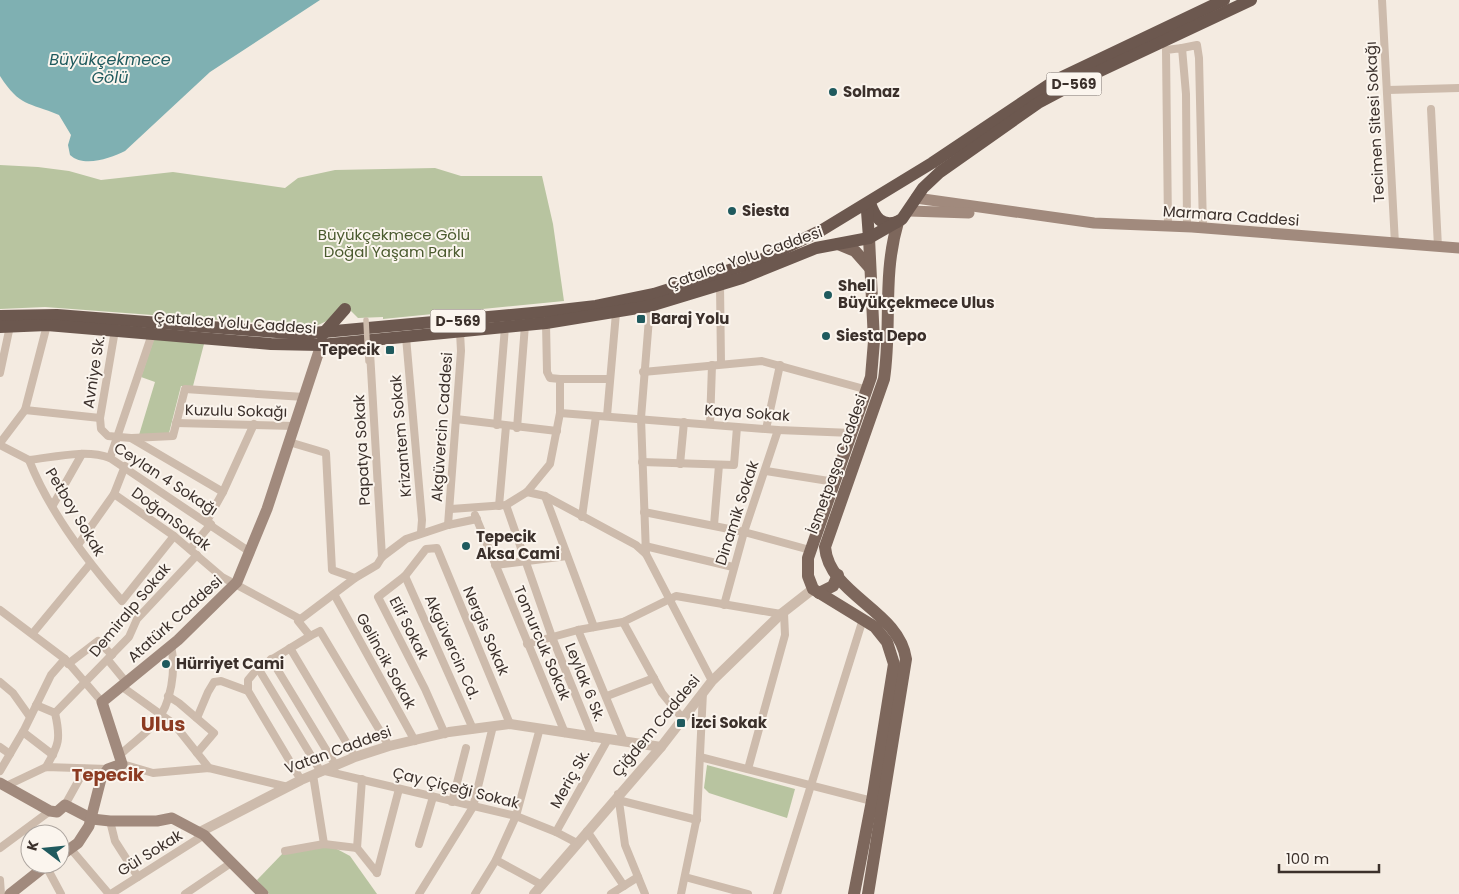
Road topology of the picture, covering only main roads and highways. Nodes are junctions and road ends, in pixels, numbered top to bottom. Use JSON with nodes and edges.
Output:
{"nodes":[{"id":1,"x":1224,"y":0,"type":"edge"},
{"id":2,"x":1250,"y":0,"type":"edge"},
{"id":3,"x":891,"y":188,"type":"junction"},
{"id":4,"x":916,"y":198,"type":"junction"},
{"id":5,"x":870,"y":202,"type":"junction"},
{"id":6,"x":909,"y":211,"type":"junction"},
{"id":7,"x":1001,"y":212,"type":"junction"},
{"id":8,"x":898,"y":222,"type":"junction"},
{"id":9,"x":869,"y":238,"type":"junction"},
{"id":10,"x":838,"y":244,"type":"junction"},
{"id":11,"x":1459,"y":248,"type":"edge"},
{"id":12,"x":870,"y":268,"type":"junction"},
{"id":13,"x":880,"y":307,"type":"junction"},
{"id":14,"x":0,"y":316,"type":"edge"},
{"id":15,"x":5,"y":326,"type":"edge"},
{"id":16,"x":357,"y":330,"type":"junction"},
{"id":17,"x":321,"y":339,"type":"junction"},
{"id":18,"x":857,"y":430,"type":"junction"},
{"id":19,"x":829,"y":563,"type":"junction"},
{"id":20,"x":808,"y":571,"type":"junction"},
{"id":21,"x":838,"y":575,"type":"junction"},
{"id":22,"x":816,"y":591,"type":"junction"},
{"id":23,"x":893,"y":710,"type":"junction"},
{"id":24,"x":3,"y":785,"type":"edge"},
{"id":25,"x":92,"y":819,"type":"junction"},
{"id":26,"x":873,"y":825,"type":"junction"},
{"id":27,"x":70,"y":848,"type":"edge"},
{"id":28,"x":36,"y":874,"type":"edge"},
{"id":29,"x":10,"y":894,"type":"edge"},
{"id":30,"x":262,"y":894,"type":"edge"},
{"id":31,"x":854,"y":894,"type":"edge"},
{"id":32,"x":868,"y":894,"type":"edge"}],
"edges":[{"from":1,"to":3,"type":"highway","name":"Çatalca Yolu Caddesi","number":"D-569"},
{"from":2,"to":4,"type":"highway","name":"Çatalca Yolu Caddesi","number":"D-569"},
{"from":3,"to":4,"type":"highway"},
{"from":3,"to":5,"type":"highway","name":"Çatalca Yolu Caddesi","number":"D-569"},
{"from":4,"to":6,"type":"highway","name":"Çatalca Yolu Caddesi","number":"D-569"},
{"from":4,"to":7,"type":"main road"},
{"from":5,"to":8,"type":"highway"},
{"from":5,"to":9,"type":"highway"},
{"from":5,"to":16,"type":"highway","name":"Çatalca Yolu Caddesi","number":"D-569"},
{"from":6,"to":7,"type":"main road"},
{"from":6,"to":8,"type":"highway","name":"Çatalca Yolu Caddesi","number":"D-569"},
{"from":7,"to":11,"type":"main road","name":"Marmara Caddesi"},
{"from":8,"to":9,"type":"highway","name":"Çatalca Yolu Caddesi","number":"D-569"},
{"from":8,"to":13,"type":"main road","name":"İsmetpaşa Caddesi"},
{"from":9,"to":10,"type":"highway","name":"Çatalca Yolu Caddesi","number":"D-569"},
{"from":9,"to":12,"type":"main road","name":"İsmetpaşa Caddesi"},
{"from":10,"to":12,"type":"main road"},
{"from":10,"to":17,"type":"highway","name":"Çatalca Yolu Caddesi","number":"D-569"},
{"from":12,"to":13,"type":"main road","name":"İsmetpaşa Caddesi"},
{"from":13,"to":18,"type":"main road","name":"İsmetpaşa Caddesi"},
{"from":13,"to":18,"type":"main road","name":"İsmetpaşa Caddesi"},
{"from":14,"to":17,"type":"highway","name":"Çatalca Yolu Caddesi","number":"D-569"},
{"from":15,"to":17,"type":"highway","name":"Çatalca Yolu Caddesi","number":"D-569"},
{"from":16,"to":17,"type":"highway","name":"Çatalca Yolu Caddesi","number":"D-569"},
{"from":16,"to":17,"type":"highway"},
{"from":17,"to":25,"type":"main road","name":"Atatürk Caddesi"},
{"from":18,"to":19,"type":"main road","name":"İsmetpaşa Caddesi"},
{"from":18,"to":20,"type":"main road","name":"İsmetpaşa Caddesi"},
{"from":19,"to":20,"type":"main road"},
{"from":19,"to":21,"type":"main road","name":"İsmetpaşa Caddesi"},
{"from":20,"to":22,"type":"main road","name":"İsmetpaşa Caddesi"},
{"from":21,"to":22,"type":"main road"},
{"from":21,"to":23,"type":"main road","name":"İsmetpaşa Caddesi"},
{"from":22,"to":23,"type":"main road","name":"İsmetpaşa Caddesi"},
{"from":23,"to":26,"type":"main road","name":"İsmetpaşa Caddesi"},
{"from":23,"to":26,"type":"main road","name":"İsmetpaşa Caddesi"},
{"from":24,"to":25,"type":"main road"},
{"from":25,"to":27,"type":"main road"},
{"from":25,"to":30,"type":"main road"},
{"from":26,"to":31,"type":"main road","name":"İsmetpaşa Caddesi"},
{"from":26,"to":32,"type":"main road","name":"İsmetpaşa Caddesi"},
{"from":28,"to":29,"type":"main road"}]}
